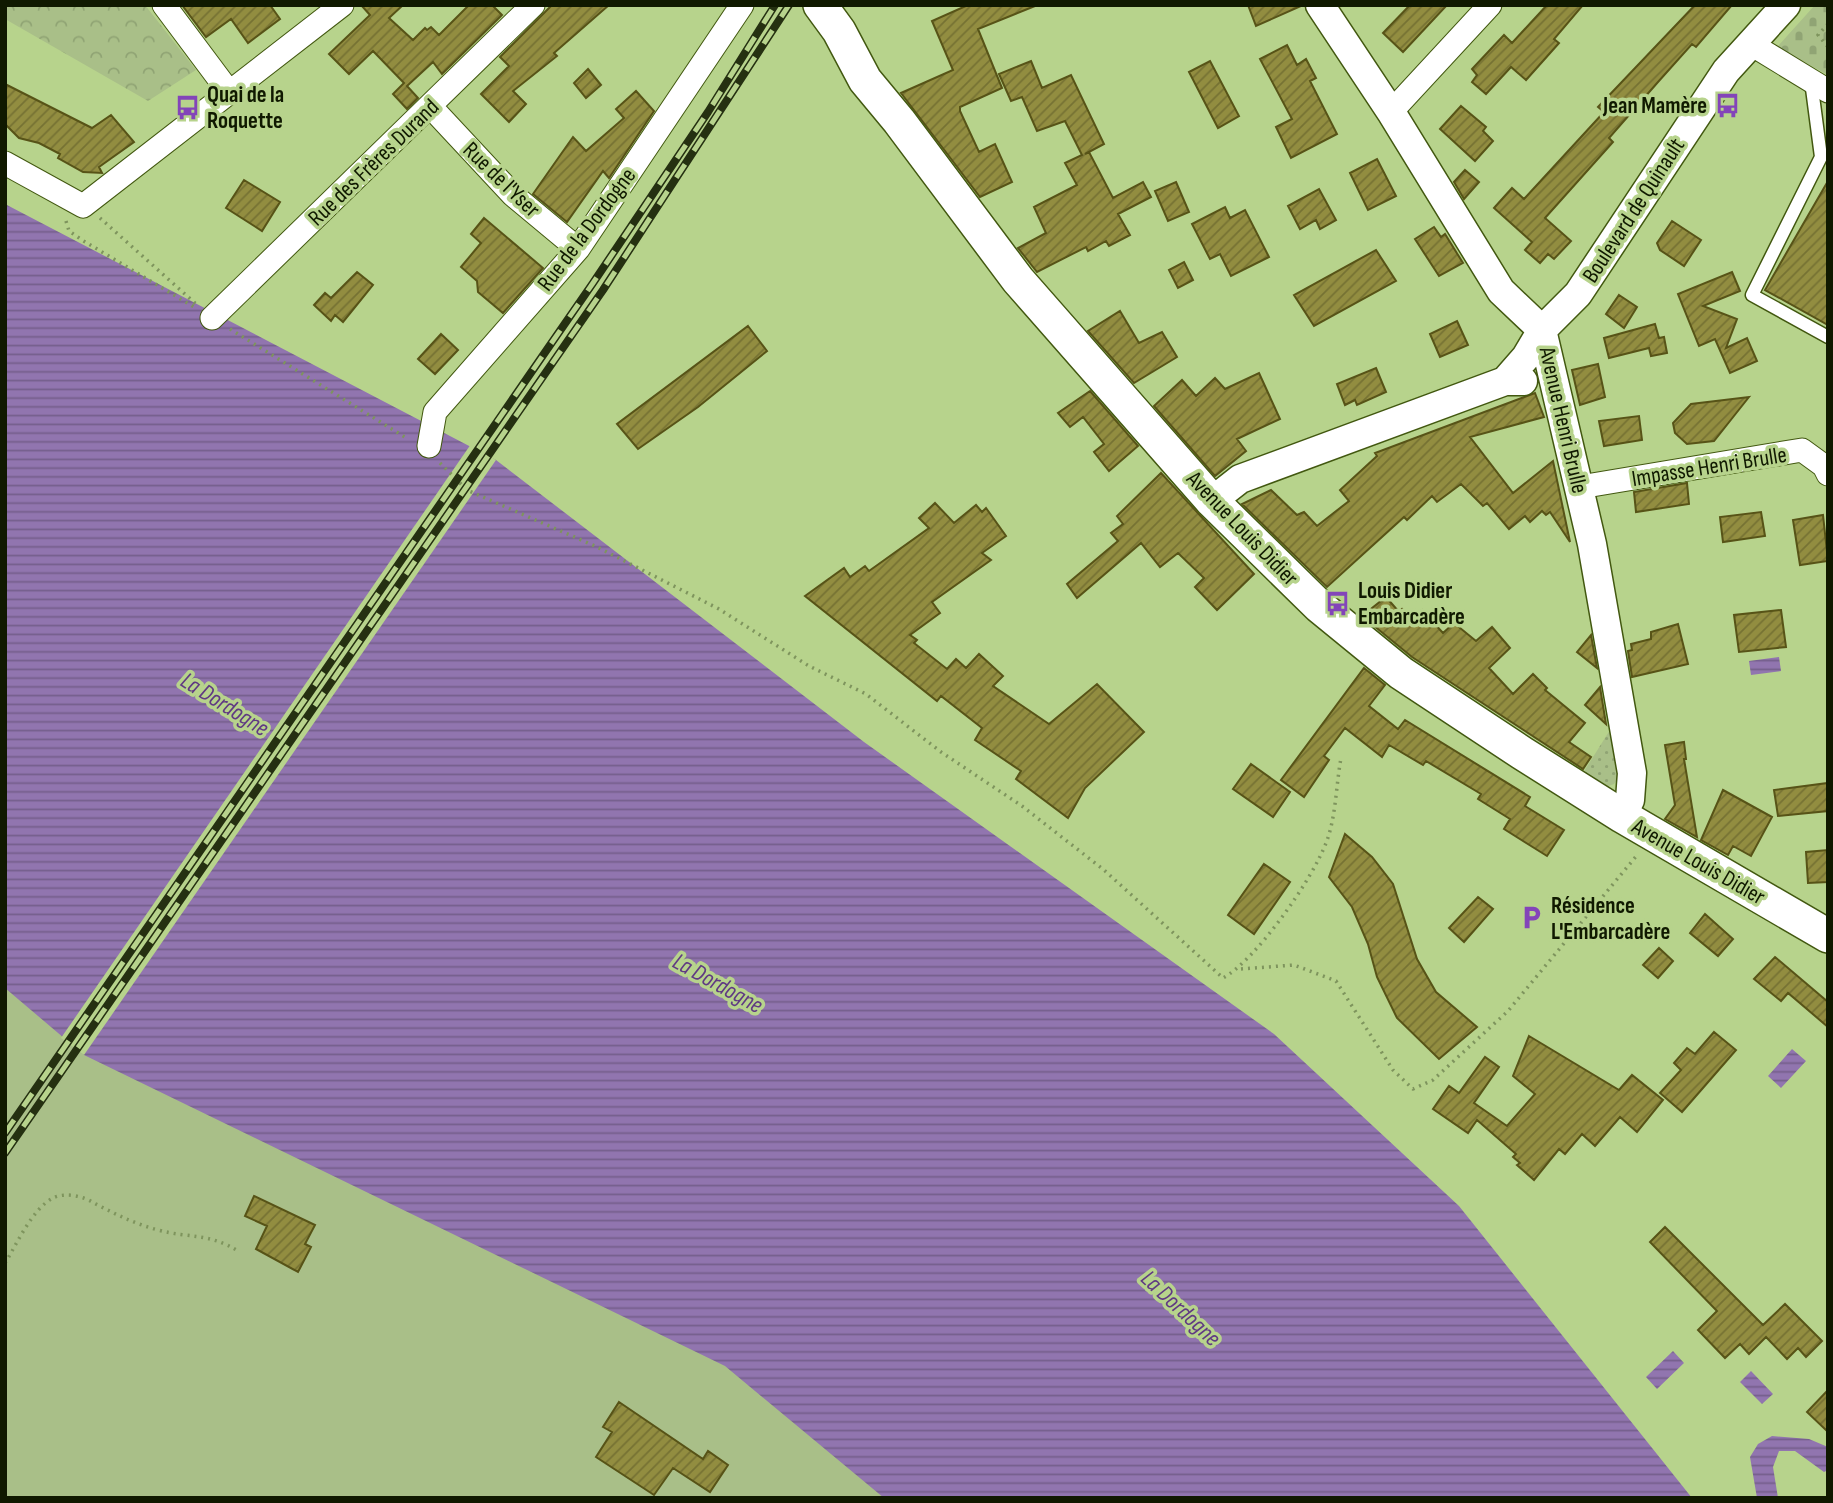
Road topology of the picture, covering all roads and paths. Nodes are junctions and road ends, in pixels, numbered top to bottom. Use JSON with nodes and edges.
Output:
{"nodes":[{"id":1,"x":164,"y":5,"type":"edge"},
{"id":2,"x":342,"y":5,"type":"edge"},
{"id":3,"x":533,"y":5,"type":"edge"},
{"id":4,"x":742,"y":5,"type":"edge"},
{"id":5,"x":820,"y":5,"type":"edge"},
{"id":6,"x":1320,"y":5,"type":"edge"},
{"id":7,"x":1490,"y":5,"type":"edge"},
{"id":8,"x":1786,"y":5,"type":"edge"},
{"id":9,"x":1828,"y":24,"type":"edge"},
{"id":10,"x":1751,"y":44,"type":"junction"},
{"id":11,"x":1828,"y":47,"type":"edge"},
{"id":12,"x":1819,"y":86,"type":"edge"},
{"id":13,"x":229,"y":92,"type":"junction"},
{"id":14,"x":430,"y":106,"type":"junction"},
{"id":15,"x":1391,"y":112,"type":"junction"},
{"id":16,"x":5,"y":163,"type":"edge"},
{"id":17,"x":74,"y":211,"type":"junction"},
{"id":18,"x":578,"y":248,"type":"junction"},
{"id":19,"x":212,"y":318,"type":"junction"},
{"id":20,"x":1542,"y":330,"type":"junction"},
{"id":21,"x":1828,"y":337,"type":"edge"},
{"id":22,"x":1505,"y":381,"type":"junction"},
{"id":23,"x":1556,"y":393,"type":"junction"},
{"id":24,"x":429,"y":446,"type":"junction"},
{"id":25,"x":1828,"y":474,"type":"edge"},
{"id":26,"x":1580,"y":487,"type":"junction"},
{"id":27,"x":1212,"y":501,"type":"junction"},
{"id":28,"x":1340,"y":758,"type":"dead end"},
{"id":29,"x":1622,"y":816,"type":"junction"},
{"id":30,"x":1641,"y":851,"type":"dead end"},
{"id":31,"x":1828,"y":936,"type":"edge"},
{"id":32,"x":1239,"y":969,"type":"junction"},
{"id":33,"x":240,"y":1252,"type":"dead end"},
{"id":34,"x":5,"y":1264,"type":"edge"}],
"edges":[{"from":1,"to":13,"type":"street"},
{"from":2,"to":13,"type":"street"},
{"from":3,"to":14,"type":"street","name":"Rue des Frères Durand"},
{"from":4,"to":18,"type":"street","name":"Rue de la Dordogne"},
{"from":5,"to":27,"type":"main road","name":"Avenue Louis Didier"},
{"from":6,"to":15,"type":"street","name":"Avenue Henri Brulle"},
{"from":7,"to":15,"type":"street"},
{"from":8,"to":10,"type":"street","name":"Boulevard de Quinault"},
{"from":9,"to":11,"type":"path"},
{"from":10,"to":12,"type":"street"},
{"from":10,"to":20,"type":"street","name":"Boulevard de Quinault"},
{"from":12,"to":21,"type":"lane"},
{"from":13,"to":17,"type":"street"},
{"from":14,"to":18,"type":"street","name":"Rue de l'Yser"},
{"from":14,"to":19,"type":"street","name":"Rue des Frères Durand"},
{"from":15,"to":20,"type":"street","name":"Avenue Henri Brulle"},
{"from":16,"to":17,"type":"street"},
{"from":17,"to":19,"type":"path"},
{"from":17,"to":19,"type":"path"},
{"from":18,"to":24,"type":"street","name":"Rue de la Dordogne"},
{"from":19,"to":24,"type":"path"},
{"from":20,"to":22,"type":"street","name":"Boulevard de Quinault"},
{"from":20,"to":23,"type":"street","name":"Avenue Henri Brulle"},
{"from":22,"to":23,"type":"street","name":"Boulevard de Quinault"},
{"from":22,"to":27,"type":"street","name":"Boulevard de Quinault"},
{"from":23,"to":26,"type":"street","name":"Avenue Henri Brulle"},
{"from":24,"to":32,"type":"path"},
{"from":25,"to":26,"type":"street","name":"Impasse Henri Brulle"},
{"from":26,"to":29,"type":"street","name":"Avenue Henri Brulle"},
{"from":27,"to":29,"type":"main road","name":"Avenue Louis Didier"},
{"from":28,"to":32,"type":"path"},
{"from":29,"to":31,"type":"main road","name":"Avenue Louis Didier"},
{"from":30,"to":32,"type":"path"},
{"from":33,"to":34,"type":"path"}]}
